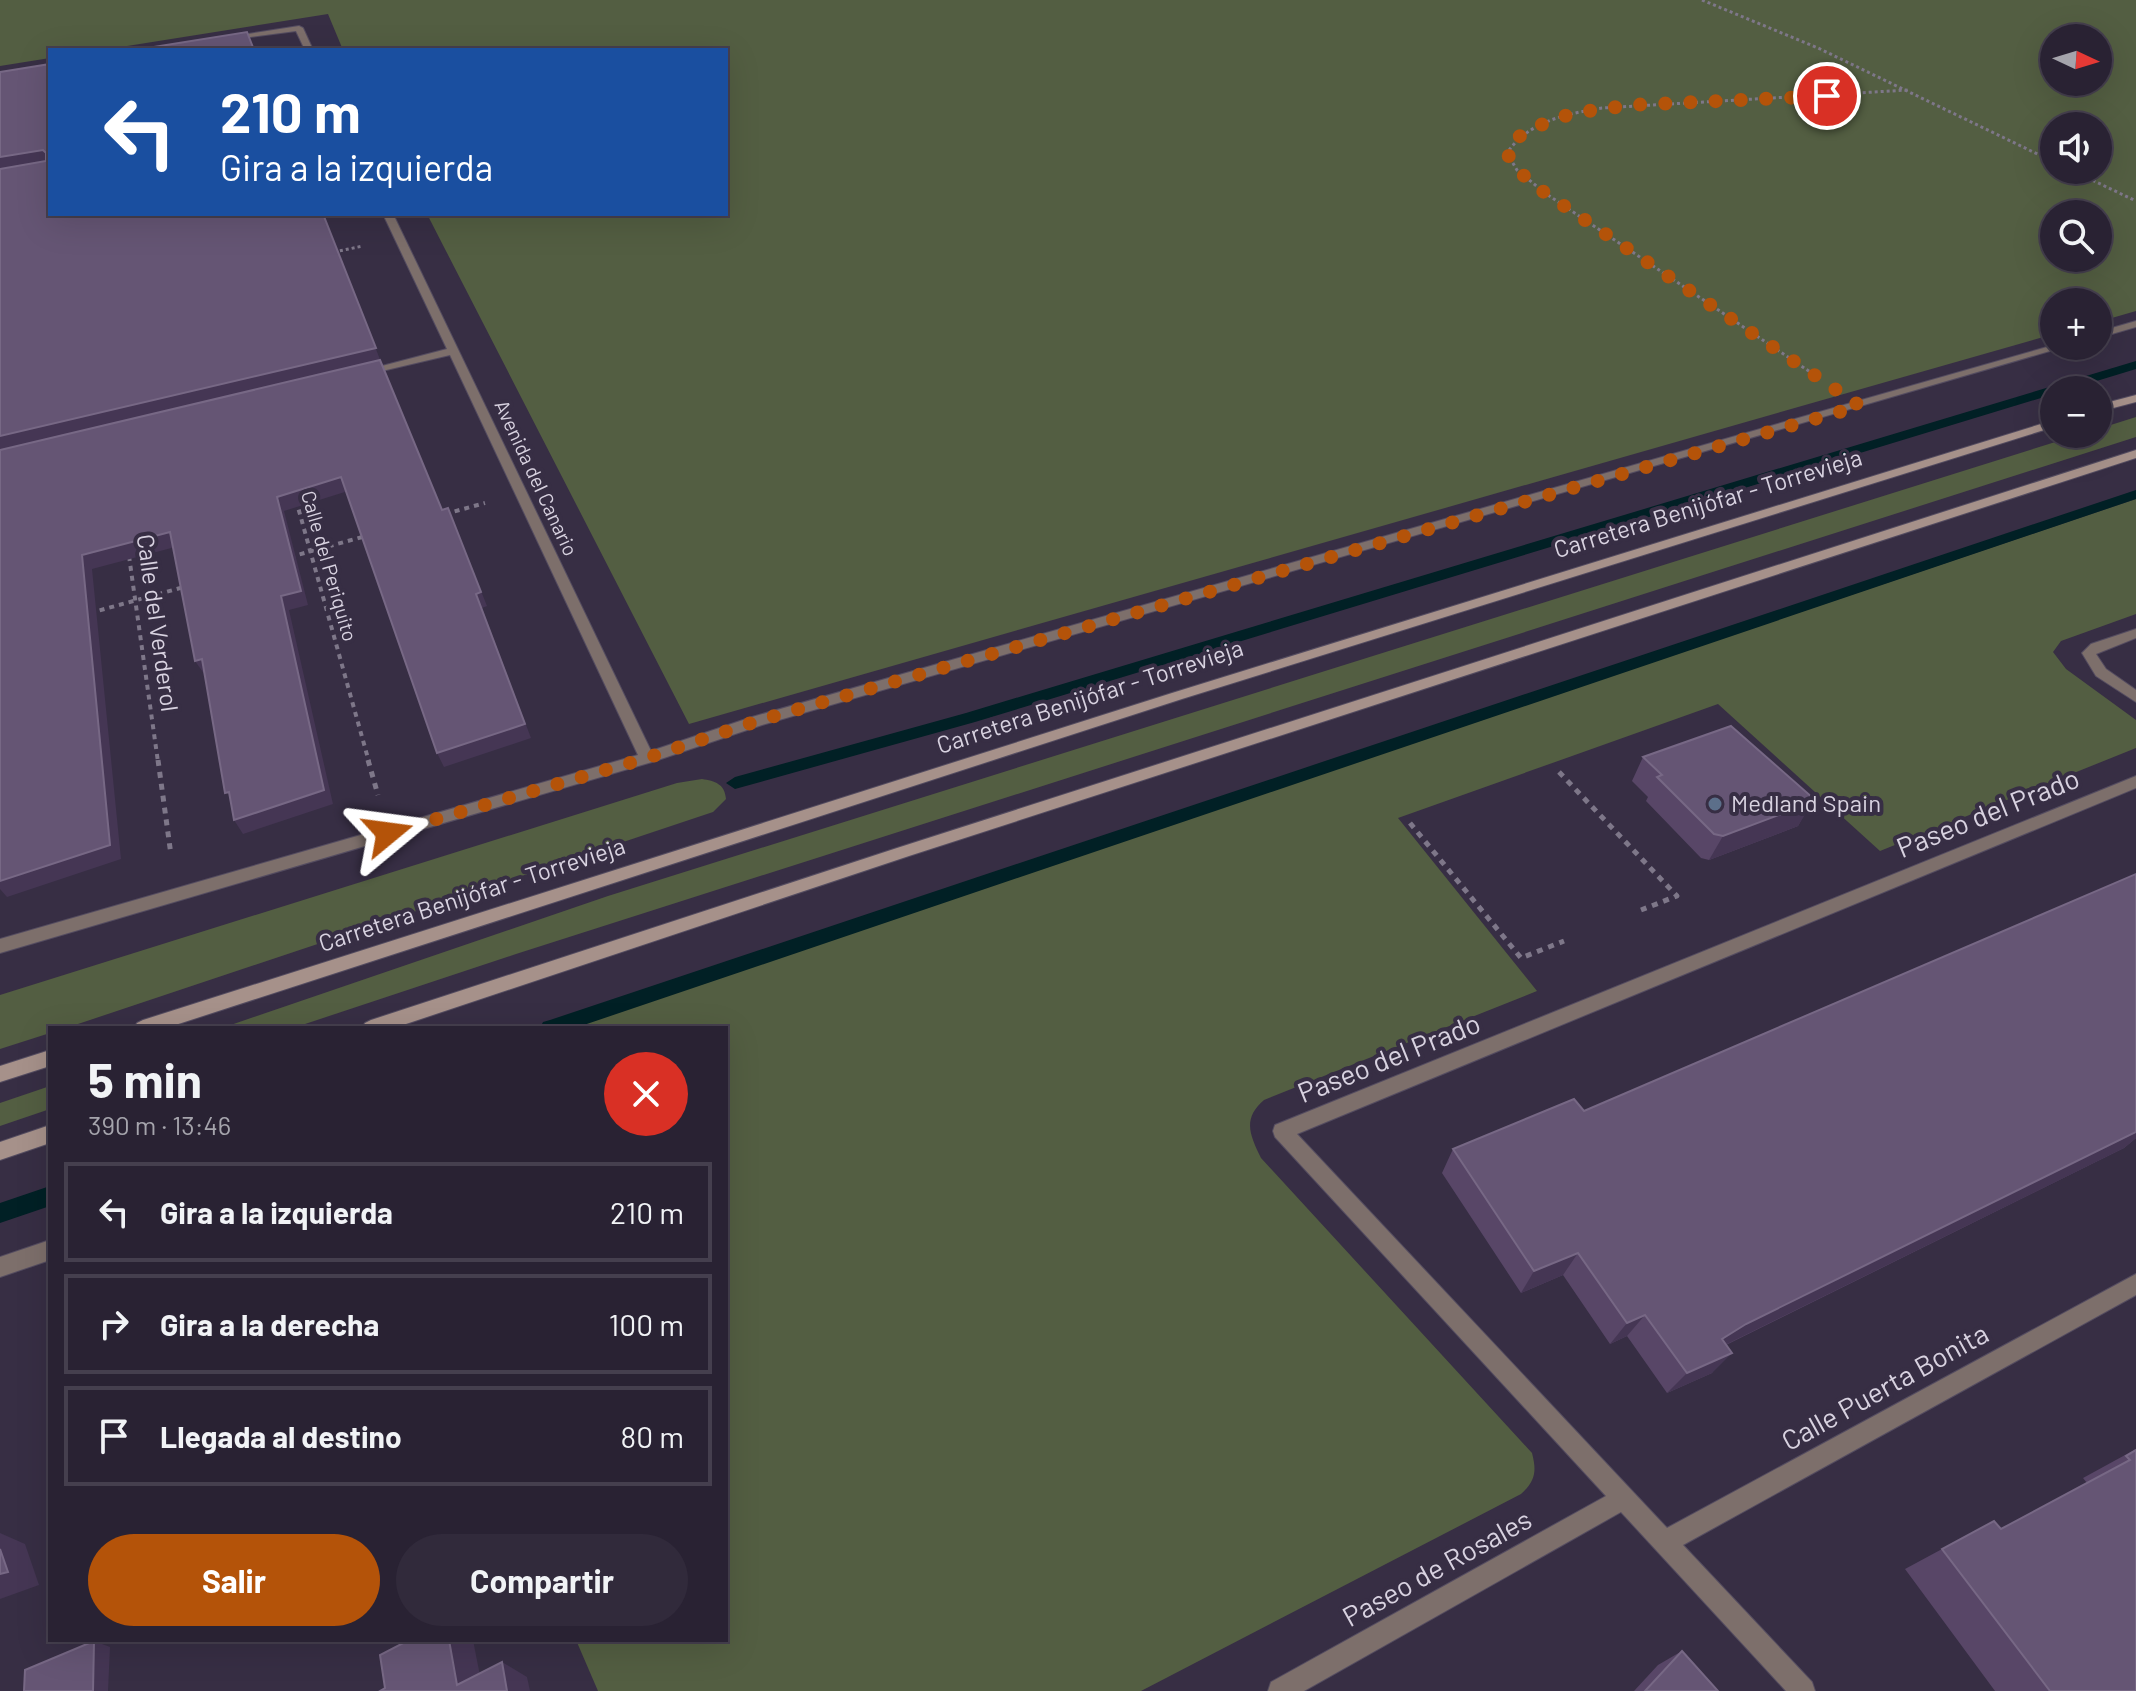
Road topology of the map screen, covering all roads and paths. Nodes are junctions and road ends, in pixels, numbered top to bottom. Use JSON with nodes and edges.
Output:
{"nodes":[{"id":1,"x":1702,"y":0,"type":"edge"},
{"id":2,"x":216,"y":40,"type":"edge"},
{"id":3,"x":308,"y":48,"type":"edge"},
{"id":4,"x":1908,"y":90,"type":"junction"},
{"id":5,"x":2040,"y":155,"type":"edge"},
{"id":6,"x":2100,"y":184,"type":"edge"},
{"id":7,"x":2136,"y":201,"type":"edge"},
{"id":8,"x":389,"y":216,"type":"edge"},
{"id":9,"x":399,"y":238,"type":"junction"},
{"id":10,"x":323,"y":254,"type":"edge"},
{"id":11,"x":2136,"y":324,"type":"edge"},
{"id":12,"x":2112,"y":331,"type":"edge"},
{"id":13,"x":453,"y":351,"type":"junction"},
{"id":14,"x":2040,"y":353,"type":"edge"},
{"id":15,"x":352,"y":375,"type":"edge"},
{"id":16,"x":2136,"y":398,"type":"edge"},
{"id":17,"x":2112,"y":405,"type":"edge"},
{"id":18,"x":1860,"y":406,"type":"junction"},
{"id":19,"x":2040,"y":427,"type":"edge"},
{"id":20,"x":2136,"y":454,"type":"edge"},
{"id":21,"x":521,"y":493,"type":"junction"},
{"id":22,"x":294,"y":495,"type":"edge"},
{"id":23,"x":431,"y":518,"type":"edge"},
{"id":24,"x":371,"y":535,"type":"edge"},
{"id":25,"x":311,"y":552,"type":"junction"},
{"id":26,"x":129,"y":555,"type":"edge"},
{"id":27,"x":281,"y":560,"type":"edge"},
{"id":28,"x":194,"y":584,"type":"edge"},
{"id":29,"x":135,"y":600,"type":"junction"},
{"id":30,"x":75,"y":617,"type":"edge"},
{"id":31,"x":2136,"y":633,"type":"edge"},
{"id":32,"x":2136,"y":697,"type":"edge"},
{"id":33,"x":647,"y":758,"type":"junction"},
{"id":34,"x":1559,"y":772,"type":"dead end"},
{"id":35,"x":2136,"y":782,"type":"edge"},
{"id":36,"x":1410,"y":823,"type":"dead end"},
{"id":37,"x":388,"y":833,"type":"junction"},
{"id":38,"x":177,"y":895,"type":"junction"},
{"id":39,"x":1641,"y":910,"type":"dead end"},
{"id":40,"x":1564,"y":941,"type":"dead end"},
{"id":41,"x":0,"y":946,"type":"edge"},
{"id":42,"x":149,"y":1026,"type":"edge"},
{"id":43,"x":377,"y":1026,"type":"edge"},
{"id":44,"x":48,"y":1059,"type":"edge"},
{"id":45,"x":0,"y":1074,"type":"edge"},
{"id":46,"x":48,"y":1135,"type":"edge"},
{"id":47,"x":0,"y":1151,"type":"edge"},
{"id":48,"x":48,"y":1251,"type":"edge"},
{"id":49,"x":0,"y":1267,"type":"edge"},
{"id":50,"x":2136,"y":1284,"type":"edge"},
{"id":51,"x":1624,"y":1498,"type":"junction"},
{"id":52,"x":1664,"y":1542,"type":"junction"},
{"id":53,"x":1280,"y":1691,"type":"edge"},
{"id":54,"x":1803,"y":1691,"type":"edge"}],
"edges":[{"from":1,"to":4,"type":"path"},
{"from":2,"to":3,"type":"street"},
{"from":4,"to":5,"type":"path"},
{"from":4,"to":18,"type":"path"},
{"from":6,"to":7,"type":"path"},
{"from":8,"to":9,"type":"street","name":"Avenida del Canario"},
{"from":9,"to":10,"type":"path"},
{"from":9,"to":13,"type":"street","name":"Avenida del Canario"},
{"from":11,"to":12,"type":"street"},
{"from":13,"to":15,"type":"street"},
{"from":13,"to":21,"type":"street","name":"Avenida del Canario"},
{"from":14,"to":18,"type":"street"},
{"from":16,"to":17,"type":"main road"},
{"from":18,"to":33,"type":"street"},
{"from":19,"to":42,"type":"main road","name":"Carretera Benijófar - Torrevieja"},
{"from":20,"to":43,"type":"main road"},
{"from":21,"to":23,"type":"path"},
{"from":21,"to":33,"type":"street","name":"Avenida del Canario"},
{"from":22,"to":25,"type":"path","name":"Calle del Periquito"},
{"from":24,"to":25,"type":"path"},
{"from":25,"to":27,"type":"path"},
{"from":25,"to":37,"type":"path","name":"Calle del Periquito"},
{"from":26,"to":29,"type":"path","name":"Calle del Verderol"},
{"from":28,"to":29,"type":"path"},
{"from":29,"to":30,"type":"path"},
{"from":29,"to":38,"type":"path","name":"Calle del Verderol"},
{"from":31,"to":32,"type":"street"},
{"from":33,"to":37,"type":"street"},
{"from":34,"to":39,"type":"path"},
{"from":35,"to":51,"type":"street","name":"Paseo del Prado"},
{"from":36,"to":40,"type":"path"},
{"from":37,"to":38,"type":"street"},
{"from":38,"to":41,"type":"street"},
{"from":44,"to":45,"type":"main road"},
{"from":46,"to":47,"type":"main road"},
{"from":48,"to":49,"type":"street"},
{"from":50,"to":52,"type":"street","name":"Calle Puerta Bonita"},
{"from":51,"to":52,"type":"street","name":"Paseo del Prado"},
{"from":51,"to":53,"type":"street","name":"Paseo de Rosales"},
{"from":52,"to":54,"type":"street","name":"Paseo del Prado"}]}
